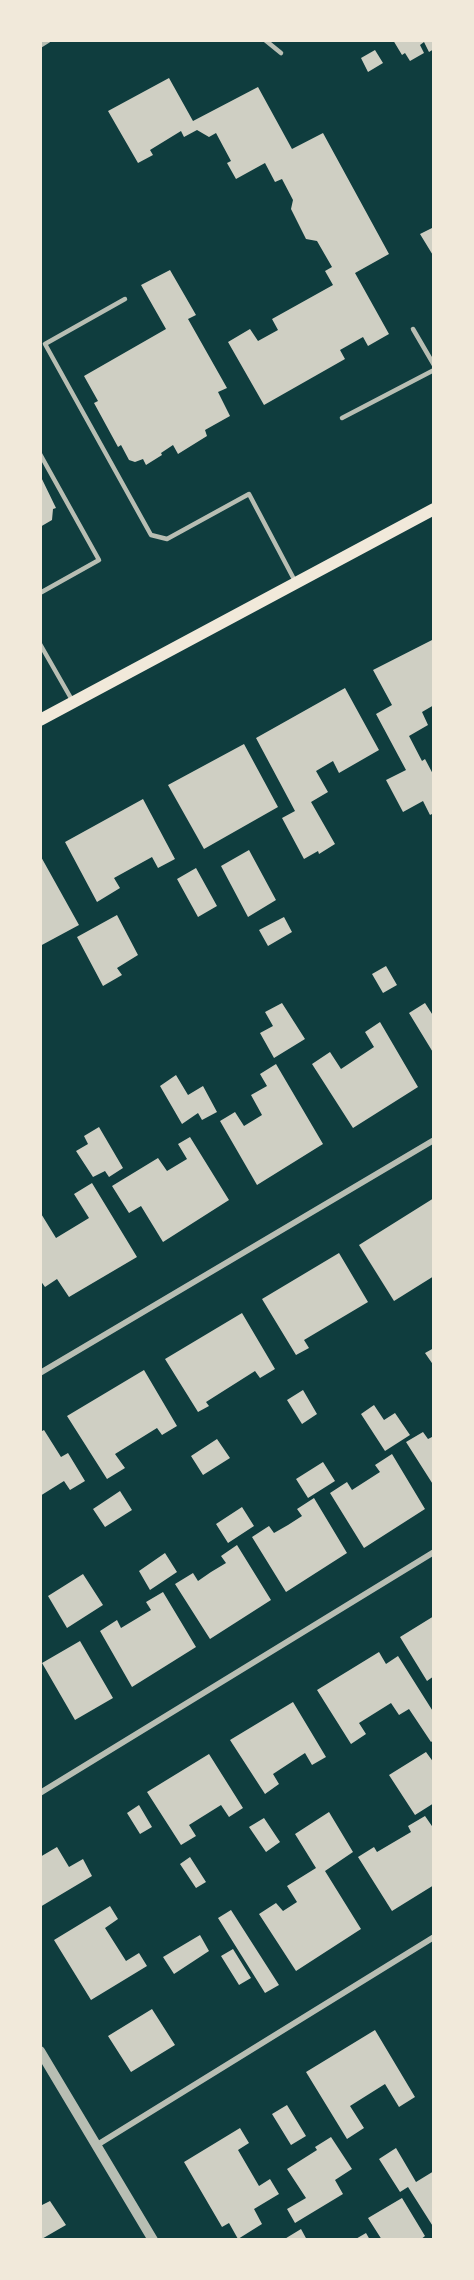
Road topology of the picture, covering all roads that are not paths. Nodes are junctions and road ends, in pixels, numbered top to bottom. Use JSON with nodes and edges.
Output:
{"nodes":[{"id":1,"x":48,"y":40,"type":"edge"},
{"id":2,"x":265,"y":40,"type":"edge"},
{"id":3,"x":40,"y":45,"type":"edge"},
{"id":4,"x":281,"y":53,"type":"dead end"},
{"id":5,"x":125,"y":299,"type":"dead end"},
{"id":6,"x":413,"y":329,"type":"dead end"},
{"id":7,"x":434,"y":365,"type":"edge"},
{"id":8,"x":434,"y":370,"type":"edge"},
{"id":9,"x":342,"y":418,"type":"dead end"},
{"id":10,"x":40,"y":454,"type":"edge"},
{"id":11,"x":434,"y":509,"type":"edge"},
{"id":12,"x":296,"y":583,"type":"junction"},
{"id":13,"x":40,"y":593,"type":"edge"},
{"id":14,"x":40,"y":644,"type":"edge"},
{"id":15,"x":74,"y":702,"type":"junction"},
{"id":16,"x":40,"y":720,"type":"edge"},
{"id":17,"x":434,"y":1140,"type":"edge"},
{"id":18,"x":40,"y":1373,"type":"edge"},
{"id":19,"x":434,"y":1552,"type":"edge"},
{"id":20,"x":40,"y":1793,"type":"edge"},
{"id":21,"x":434,"y":1937,"type":"edge"},
{"id":22,"x":40,"y":2050,"type":"edge"},
{"id":23,"x":97,"y":2145,"type":"junction"},
{"id":24,"x":153,"y":2240,"type":"edge"}],
"edges":[{"from":1,"to":3,"type":"street"},
{"from":2,"to":4,"type":"lane"},
{"from":5,"to":12,"type":"lane"},
{"from":6,"to":7,"type":"lane"},
{"from":8,"to":9,"type":"lane"},
{"from":10,"to":13,"type":"lane"},
{"from":11,"to":12,"type":"main road"},
{"from":12,"to":15,"type":"main road"},
{"from":14,"to":15,"type":"lane"},
{"from":15,"to":16,"type":"main road"},
{"from":17,"to":18,"type":"street"},
{"from":19,"to":20,"type":"street"},
{"from":21,"to":23,"type":"street"},
{"from":22,"to":23,"type":"street"},
{"from":23,"to":24,"type":"street"}]}
